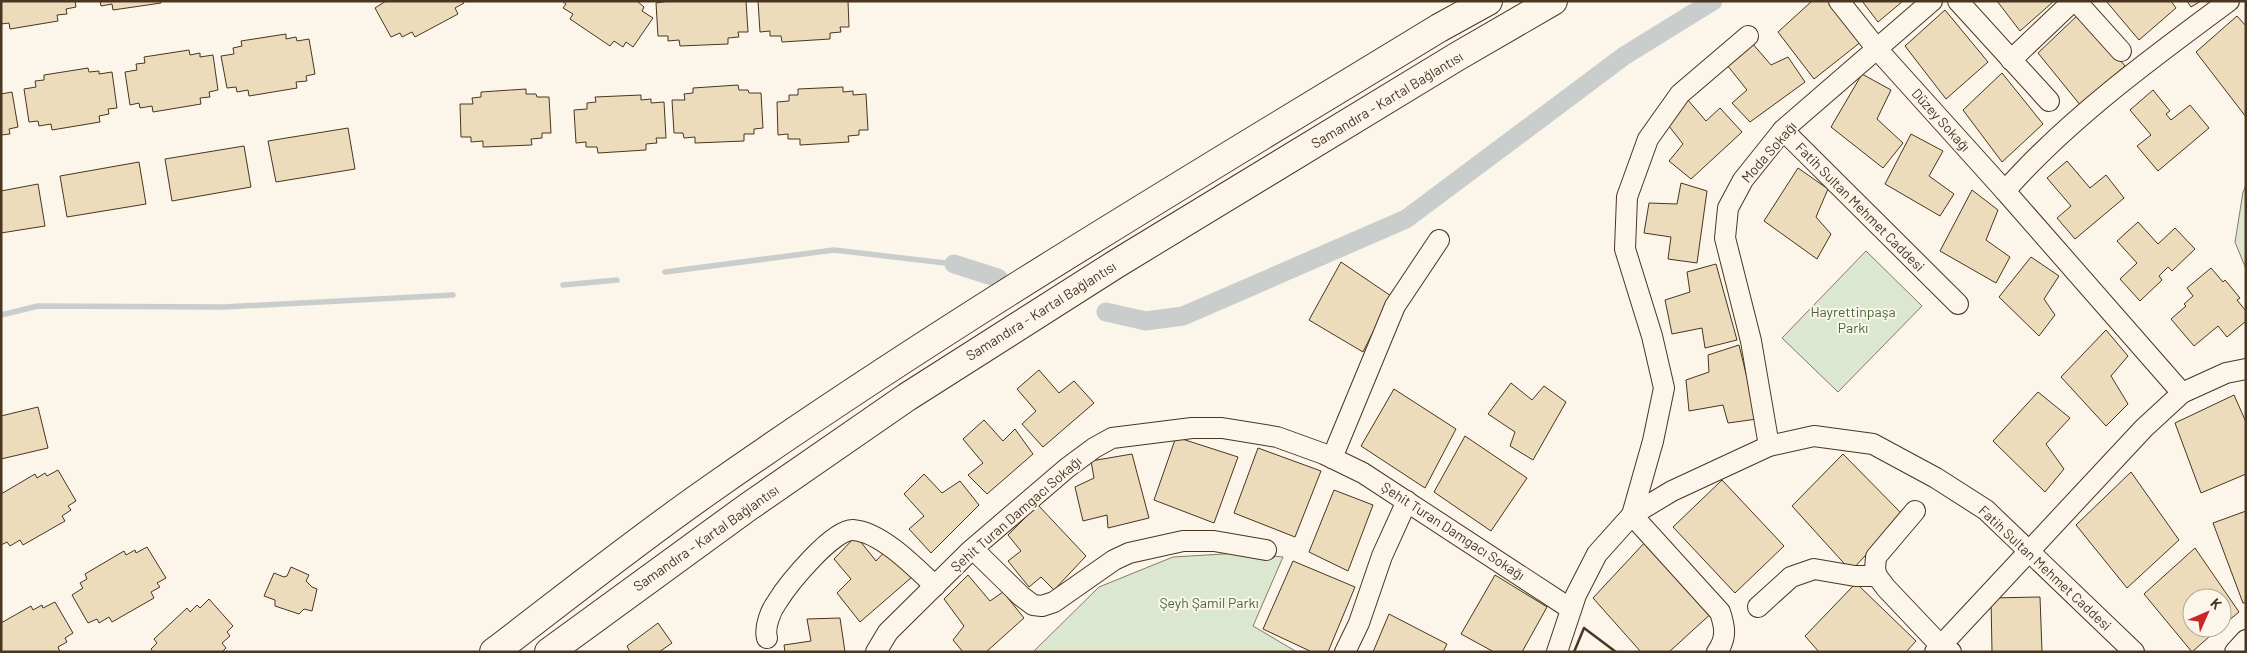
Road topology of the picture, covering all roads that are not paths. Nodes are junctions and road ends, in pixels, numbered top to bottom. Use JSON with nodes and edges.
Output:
{"nodes":[{"id":1,"x":1488,"y":1,"type":"edge"},
{"id":2,"x":1553,"y":1,"type":"edge"},
{"id":3,"x":1839,"y":1,"type":"edge"},
{"id":4,"x":1932,"y":1,"type":"edge"},
{"id":5,"x":1958,"y":1,"type":"edge"},
{"id":6,"x":2075,"y":1,"type":"edge"},
{"id":7,"x":2229,"y":1,"type":"edge"},
{"id":8,"x":1748,"y":36,"type":"dead end"},
{"id":9,"x":1877,"y":49,"type":"junction"},
{"id":10,"x":2121,"y":51,"type":"dead end"},
{"id":11,"x":2011,"y":60,"type":"junction"},
{"id":12,"x":2049,"y":101,"type":"dead end"},
{"id":13,"x":1783,"y":130,"type":"junction"},
{"id":14,"x":2005,"y":191,"type":"junction"},
{"id":15,"x":1439,"y":240,"type":"dead end"},
{"id":16,"x":1958,"y":304,"type":"dead end"},
{"id":17,"x":2246,"y":368,"type":"edge"},
{"id":18,"x":2182,"y":393,"type":"junction"},
{"id":19,"x":1769,"y":446,"type":"junction"},
{"id":20,"x":1332,"y":458,"type":"junction"},
{"id":21,"x":1407,"y":501,"type":"junction"},
{"id":22,"x":1915,"y":511,"type":"dead end"},
{"id":23,"x":1632,"y":515,"type":"junction"},
{"id":24,"x":973,"y":548,"type":"junction"},
{"id":25,"x":1266,"y":550,"type":"dead end"},
{"id":26,"x":2029,"y":552,"type":"junction"},
{"id":27,"x":1877,"y":576,"type":"junction"},
{"id":28,"x":935,"y":586,"type":"junction"},
{"id":29,"x":1758,"y":607,"type":"dead end"},
{"id":30,"x":1571,"y":609,"type":"junction"},
{"id":31,"x":767,"y":638,"type":"dead end"},
{"id":32,"x":2246,"y":640,"type":"edge"},
{"id":33,"x":1942,"y":650,"type":"edge"},
{"id":34,"x":494,"y":652,"type":"edge"},
{"id":35,"x":550,"y":652,"type":"edge"},
{"id":36,"x":876,"y":652,"type":"edge"},
{"id":37,"x":1344,"y":652,"type":"edge"},
{"id":38,"x":1557,"y":652,"type":"edge"},
{"id":39,"x":1717,"y":652,"type":"edge"},
{"id":40,"x":2134,"y":652,"type":"edge"},
{"id":41,"x":2235,"y":652,"type":"edge"}],
"edges":[{"from":1,"to":34,"type":"highway"},
{"from":2,"to":35,"type":"highway","name":"Samandıra - Kartal Bağlantısı"},
{"from":3,"to":9,"type":"street","name":"Düzey Sokağı"},
{"from":4,"to":9,"type":"street","name":"Moda Sokağı"},
{"from":5,"to":11,"type":"street"},
{"from":6,"to":10,"type":"street"},
{"from":6,"to":11,"type":"street"},
{"from":7,"to":14,"type":"street"},
{"from":8,"to":23,"type":"street"},
{"from":9,"to":13,"type":"street","name":"Moda Sokağı"},
{"from":9,"to":14,"type":"street","name":"Düzey Sokağı"},
{"from":11,"to":12,"type":"street"},
{"from":13,"to":16,"type":"street","name":"Fatih Sultan Mehmet Caddesi"},
{"from":13,"to":19,"type":"street","name":"Moda Sokağı"},
{"from":14,"to":18,"type":"street","name":"Düzey Sokağı"},
{"from":15,"to":20,"type":"street"},
{"from":17,"to":18,"type":"street"},
{"from":18,"to":26,"type":"street"},
{"from":19,"to":23,"type":"street","name":"Fatih Sultan Mehmet Caddesi"},
{"from":19,"to":26,"type":"street","name":"Fatih Sultan Mehmet Caddesi"},
{"from":20,"to":21,"type":"street","name":"Şehit Turan Damgacı Sokağı"},
{"from":20,"to":24,"type":"street","name":"Şehit Turan Damgacı Sokağı"},
{"from":21,"to":30,"type":"street","name":"Şehit Turan Damgacı Sokağı"},
{"from":21,"to":37,"type":"street"},
{"from":22,"to":27,"type":"street"},
{"from":23,"to":30,"type":"street","name":"Fatih Sultan Mehmet Caddesi"},
{"from":23,"to":39,"type":"street"},
{"from":24,"to":25,"type":"street"},
{"from":24,"to":28,"type":"street","name":"Şehit Turan Damgacı Sokağı"},
{"from":26,"to":33,"type":"street"},
{"from":26,"to":40,"type":"street","name":"Fatih Sultan Mehmet Caddesi"},
{"from":27,"to":29,"type":"street"},
{"from":27,"to":33,"type":"street"},
{"from":28,"to":31,"type":"street"},
{"from":28,"to":36,"type":"street","name":"Şehit Turan Damgacı Sokağı"},
{"from":30,"to":38,"type":"street","name":"Fatih Sultan Mehmet Caddesi"},
{"from":32,"to":41,"type":"street"}]}
